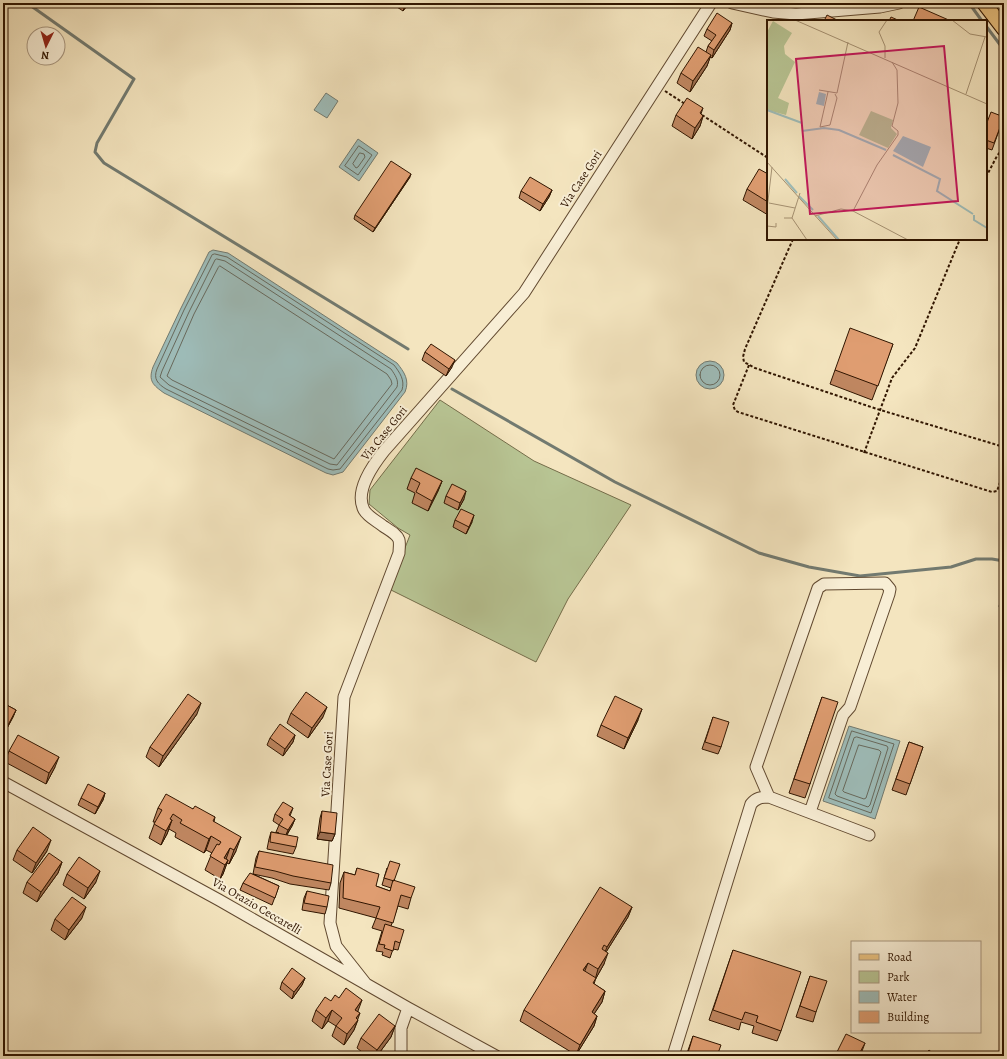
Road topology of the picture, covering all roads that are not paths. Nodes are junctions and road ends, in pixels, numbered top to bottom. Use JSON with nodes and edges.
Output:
{"nodes":[{"id":1,"x":711,"y":3,"type":"edge"},
{"id":2,"x":732,"y":3,"type":"edge"},
{"id":3,"x":899,"y":3,"type":"edge"},
{"id":4,"x":984,"y":3,"type":"edge"},
{"id":5,"x":1004,"y":29,"type":"edge"},
{"id":6,"x":3,"y":782,"type":"edge"},
{"id":7,"x":769,"y":797,"type":"junction"},
{"id":8,"x":810,"y":812,"type":"junction"},
{"id":9,"x":870,"y":835,"type":"dead end"},
{"id":10,"x":366,"y":984,"type":"junction"},
{"id":11,"x":408,"y":1008,"type":"junction"},
{"id":12,"x":401,"y":1056,"type":"edge"},
{"id":13,"x":496,"y":1056,"type":"edge"},
{"id":14,"x":673,"y":1056,"type":"edge"}],
"edges":[{"from":1,"to":10,"type":"street","name":"Via Case Gori"},
{"from":2,"to":3,"type":"street"},
{"from":4,"to":5,"type":"main road"},
{"from":6,"to":10,"type":"street","name":"Via Orazio Ceccarelli"},
{"from":7,"to":8,"type":"street"},
{"from":7,"to":8,"type":"street"},
{"from":7,"to":14,"type":"street"},
{"from":8,"to":9,"type":"street"},
{"from":10,"to":11,"type":"street","name":"Via Orazio Ceccarelli"},
{"from":11,"to":12,"type":"street"},
{"from":11,"to":13,"type":"street","name":"Via Orazio Ceccarelli"}]}
